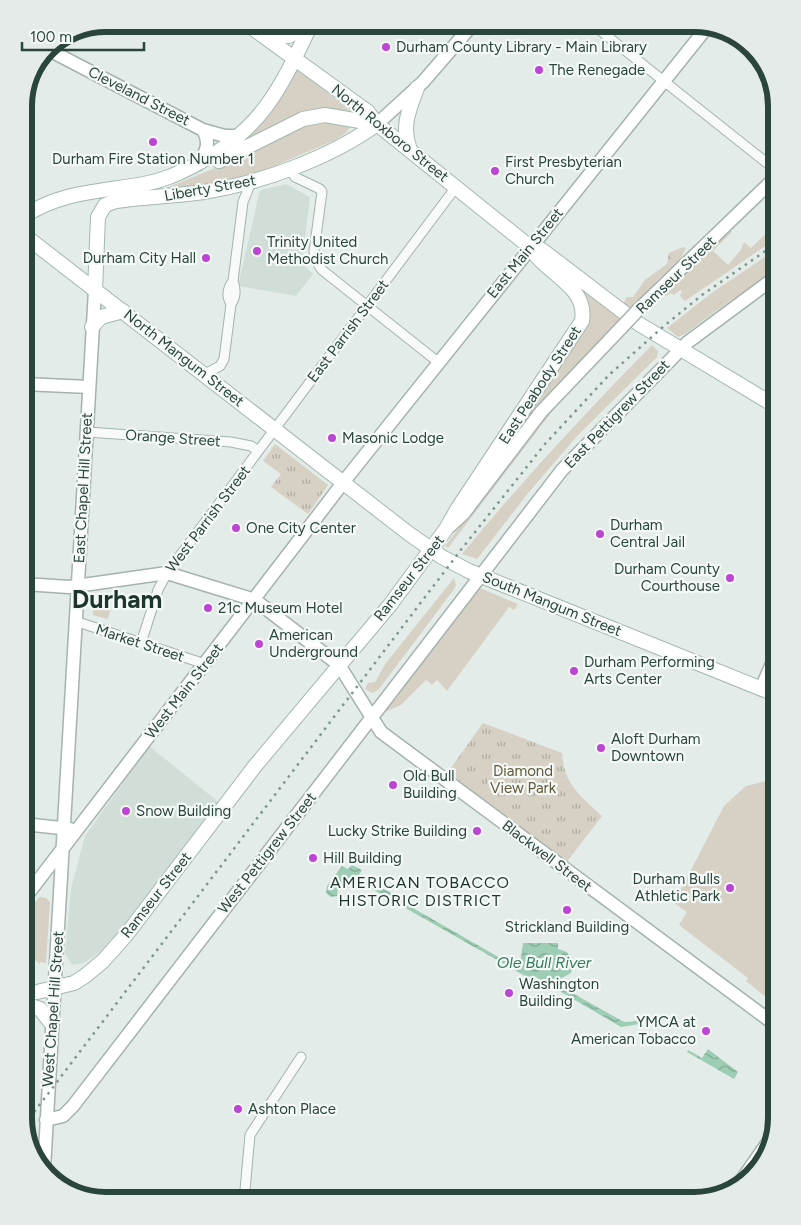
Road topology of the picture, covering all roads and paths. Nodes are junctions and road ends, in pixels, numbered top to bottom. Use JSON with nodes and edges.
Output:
{"nodes":[{"id":1,"x":258,"y":32,"type":"edge"},
{"id":2,"x":295,"y":32,"type":"edge"},
{"id":3,"x":306,"y":32,"type":"edge"},
{"id":4,"x":465,"y":33,"type":"edge"},
{"id":5,"x":603,"y":33,"type":"edge"},
{"id":6,"x":702,"y":33,"type":"edge"},
{"id":7,"x":265,"y":37,"type":"junction"},
{"id":8,"x":56,"y":53,"type":"edge"},
{"id":9,"x":294,"y":58,"type":"junction"},
{"id":10,"x":664,"y":80,"type":"junction"},
{"id":11,"x":417,"y":88,"type":"junction"},
{"id":12,"x":358,"y":105,"type":"junction"},
{"id":13,"x":356,"y":120,"type":"junction"},
{"id":14,"x":377,"y":124,"type":"junction"},
{"id":15,"x":203,"y":130,"type":"junction"},
{"id":16,"x":240,"y":136,"type":"junction"},
{"id":17,"x":345,"y":142,"type":"junction"},
{"id":18,"x":410,"y":150,"type":"junction"},
{"id":19,"x":768,"y":163,"type":"edge"},
{"id":20,"x":197,"y":164,"type":"junction"},
{"id":21,"x":289,"y":168,"type":"junction"},
{"id":22,"x":182,"y":174,"type":"junction"},
{"id":23,"x":251,"y":182,"type":"junction"},
{"id":24,"x":768,"y":185,"type":"edge"},
{"id":25,"x":456,"y":187,"type":"junction"},
{"id":26,"x":70,"y":196,"type":"junction"},
{"id":27,"x":33,"y":211,"type":"edge"},
{"id":28,"x":98,"y":217,"type":"junction"},
{"id":29,"x":33,"y":242,"type":"edge"},
{"id":30,"x":530,"y":247,"type":"junction"},
{"id":31,"x":768,"y":282,"type":"edge"},
{"id":32,"x":95,"y":290,"type":"junction"},
{"id":33,"x":367,"y":306,"type":"junction"},
{"id":34,"x":123,"y":311,"type":"junction"},
{"id":35,"x":92,"y":327,"type":"junction"},
{"id":36,"x":680,"y":350,"type":"junction"},
{"id":37,"x":438,"y":362,"type":"junction"},
{"id":38,"x":205,"y":374,"type":"junction"},
{"id":39,"x":33,"y":384,"type":"edge"},
{"id":40,"x":89,"y":387,"type":"junction"},
{"id":41,"x":768,"y":403,"type":"edge"},
{"id":42,"x":275,"y":428,"type":"junction"},
{"id":43,"x":87,"y":432,"type":"junction"},
{"id":44,"x":258,"y":451,"type":"junction"},
{"id":45,"x":344,"y":482,"type":"junction"},
{"id":46,"x":446,"y":529,"type":"junction"},
{"id":47,"x":432,"y":550,"type":"junction"},
{"id":48,"x":166,"y":573,"type":"junction"},
{"id":49,"x":480,"y":575,"type":"junction"},
{"id":50,"x":33,"y":584,"type":"edge"},
{"id":51,"x":78,"y":586,"type":"junction"},
{"id":52,"x":255,"y":600,"type":"junction"},
{"id":53,"x":75,"y":621,"type":"junction"},
{"id":54,"x":141,"y":643,"type":"junction"},
{"id":55,"x":206,"y":664,"type":"junction"},
{"id":56,"x":339,"y":665,"type":"junction"},
{"id":57,"x":768,"y":673,"type":"edge"},
{"id":58,"x":761,"y":689,"type":"junction"},
{"id":59,"x":768,"y":692,"type":"edge"},
{"id":60,"x":371,"y":718,"type":"junction"},
{"id":61,"x":32,"y":825,"type":"edge"},
{"id":62,"x":63,"y":828,"type":"junction"},
{"id":63,"x":78,"y":829,"type":"junction"},
{"id":64,"x":63,"y":849,"type":"junction"},
{"id":65,"x":32,"y":888,"type":"edge"},
{"id":66,"x":54,"y":988,"type":"junction"},
{"id":67,"x":32,"y":992,"type":"edge"},
{"id":68,"x":32,"y":1007,"type":"edge"},
{"id":69,"x":768,"y":1019,"type":"edge"},
{"id":70,"x":51,"y":1023,"type":"junction"},
{"id":71,"x":301,"y":1057,"type":"dead end"},
{"id":72,"x":46,"y":1120,"type":"junction"},
{"id":73,"x":44,"y":1159,"type":"edge"},
{"id":74,"x":245,"y":1192,"type":"edge"}],
"edges":[{"from":1,"to":7,"type":"main road","name":"North Roxboro Street"},
{"from":2,"to":7,"type":"main road"},
{"from":3,"to":9,"type":"main road"},
{"from":4,"to":11,"type":"street","name":"Liberty Street"},
{"from":5,"to":10,"type":"street"},
{"from":6,"to":10,"type":"street","name":"East Main Street"},
{"from":7,"to":9,"type":"main road","name":"North Roxboro Street"},
{"from":8,"to":15,"type":"street","name":"Cleveland Street"},
{"from":9,"to":12,"type":"main road","name":"North Roxboro Street"},
{"from":9,"to":16,"type":"main road"},
{"from":10,"to":19,"type":"street"},
{"from":10,"to":30,"type":"street","name":"East Main Street"},
{"from":11,"to":14,"type":"street","name":"Liberty Street"},
{"from":11,"to":18,"type":"main road"},
{"from":12,"to":13,"type":"main road"},
{"from":12,"to":14,"type":"main road","name":"North Roxboro Street"},
{"from":13,"to":14,"type":"main road","name":"Liberty Street"},
{"from":13,"to":17,"type":"main road"},
{"from":13,"to":22,"type":"main road","name":"Liberty Street"},
{"from":14,"to":17,"type":"main road","name":"Liberty Street"},
{"from":14,"to":18,"type":"main road","name":"North Roxboro Street"},
{"from":15,"to":16,"type":"street","name":"Cleveland Street"},
{"from":15,"to":20,"type":"street","name":"Cleveland Street"},
{"from":16,"to":20,"type":"main road"},
{"from":17,"to":21,"type":"main road","name":"Liberty Street"},
{"from":18,"to":25,"type":"main road","name":"North Roxboro Street"},
{"from":20,"to":22,"type":"main road"},
{"from":21,"to":23,"type":"main road","name":"Liberty Street"},
{"from":21,"to":33,"type":"street"},
{"from":22,"to":26,"type":"main road","name":"Liberty Street"},
{"from":23,"to":28,"type":"main road","name":"Liberty Street"},
{"from":23,"to":38,"type":"street"},
{"from":24,"to":46,"type":"street","name":"Ramseur Street","bridge":true},
{"from":25,"to":30,"type":"main road","name":"North Roxboro Street"},
{"from":25,"to":33,"type":"street","name":"East Parrish Street"},
{"from":26,"to":27,"type":"main road","name":"Liberty Street"},
{"from":26,"to":28,"type":"main road"},
{"from":28,"to":32,"type":"main road","name":"East Chapel Hill Street"},
{"from":29,"to":32,"type":"main road","name":"North Mangum Street"},
{"from":30,"to":36,"type":"main road"},
{"from":30,"to":37,"type":"street","name":"East Main Street"},
{"from":30,"to":46,"type":"main road","name":"East Peabody Street"},
{"from":31,"to":36,"type":"street","name":"East Pettigrew Street"},
{"from":32,"to":34,"type":"main road","name":"North Mangum Street"},
{"from":32,"to":35,"type":"street","name":"East Chapel Hill Street"},
{"from":33,"to":37,"type":"street"},
{"from":33,"to":42,"type":"street","name":"East Parrish Street"},
{"from":34,"to":35,"type":"main road"},
{"from":34,"to":38,"type":"main road","name":"North Mangum Street"},
{"from":35,"to":40,"type":"street","name":"East Chapel Hill Street"},
{"from":36,"to":41,"type":"main road"},
{"from":36,"to":49,"type":"street","name":"East Pettigrew Street"},
{"from":37,"to":45,"type":"street","name":"East Main Street"},
{"from":38,"to":42,"type":"main road","name":"North Mangum Street"},
{"from":39,"to":40,"type":"street"},
{"from":40,"to":43,"type":"street","name":"East Chapel Hill Street"},
{"from":42,"to":44,"type":"street","name":"West Parrish Street"},
{"from":42,"to":45,"type":"main road","name":"North Mangum Street"},
{"from":43,"to":44,"type":"street","name":"Orange Street"},
{"from":43,"to":51,"type":"street","name":"East Chapel Hill Street"},
{"from":44,"to":48,"type":"street","name":"West Parrish Street"},
{"from":45,"to":47,"type":"main road","name":"South Mangum Street"},
{"from":45,"to":52,"type":"street","name":"West Main Street"},
{"from":46,"to":47,"type":"main road","name":"Ramseur Street"},
{"from":47,"to":49,"type":"main road","name":"South Mangum Street"},
{"from":47,"to":56,"type":"main road","name":"Ramseur Street"},
{"from":48,"to":51,"type":"street"},
{"from":48,"to":52,"type":"street"},
{"from":48,"to":54,"type":"street","name":"West Parrish Street"},
{"from":49,"to":58,"type":"main road","name":"South Mangum Street"},
{"from":49,"to":60,"type":"street","name":"West Pettigrew Street"},
{"from":50,"to":51,"type":"street"},
{"from":51,"to":53,"type":"street","name":"East Chapel Hill Street"},
{"from":52,"to":55,"type":"street","name":"West Main Street"},
{"from":52,"to":56,"type":"street"},
{"from":53,"to":54,"type":"street","name":"Market Street"},
{"from":53,"to":62,"type":"street","name":"East Chapel Hill Street"},
{"from":54,"to":55,"type":"street","name":"Market Street"},
{"from":55,"to":63,"type":"street","name":"West Main Street"},
{"from":56,"to":60,"type":"street","name":"Blackwell Street"},
{"from":56,"to":66,"type":"main road","name":"Ramseur Street"},
{"from":57,"to":58,"type":"street"},
{"from":58,"to":59,"type":"main road","name":"South Mangum Street"},
{"from":60,"to":69,"type":"street","name":"Blackwell Street"},
{"from":60,"to":72,"type":"street","name":"West Pettigrew Street"},
{"from":61,"to":62,"type":"street"},
{"from":62,"to":63,"type":"street"},
{"from":62,"to":64,"type":"street","name":"East Chapel Hill Street"},
{"from":63,"to":64,"type":"street","name":"West Main Street"},
{"from":64,"to":65,"type":"street","name":"West Main Street"},
{"from":64,"to":66,"type":"street","name":"West Chapel Hill Street"},
{"from":66,"to":67,"type":"main road","name":"Ramseur Street"},
{"from":66,"to":70,"type":"street","name":"West Chapel Hill Street"},
{"from":68,"to":70,"type":"main road"},
{"from":70,"to":72,"type":"street","name":"West Chapel Hill Street"},
{"from":71,"to":74,"type":"street"},
{"from":72,"to":73,"type":"street","name":"West Chapel Hill Street"}]}
